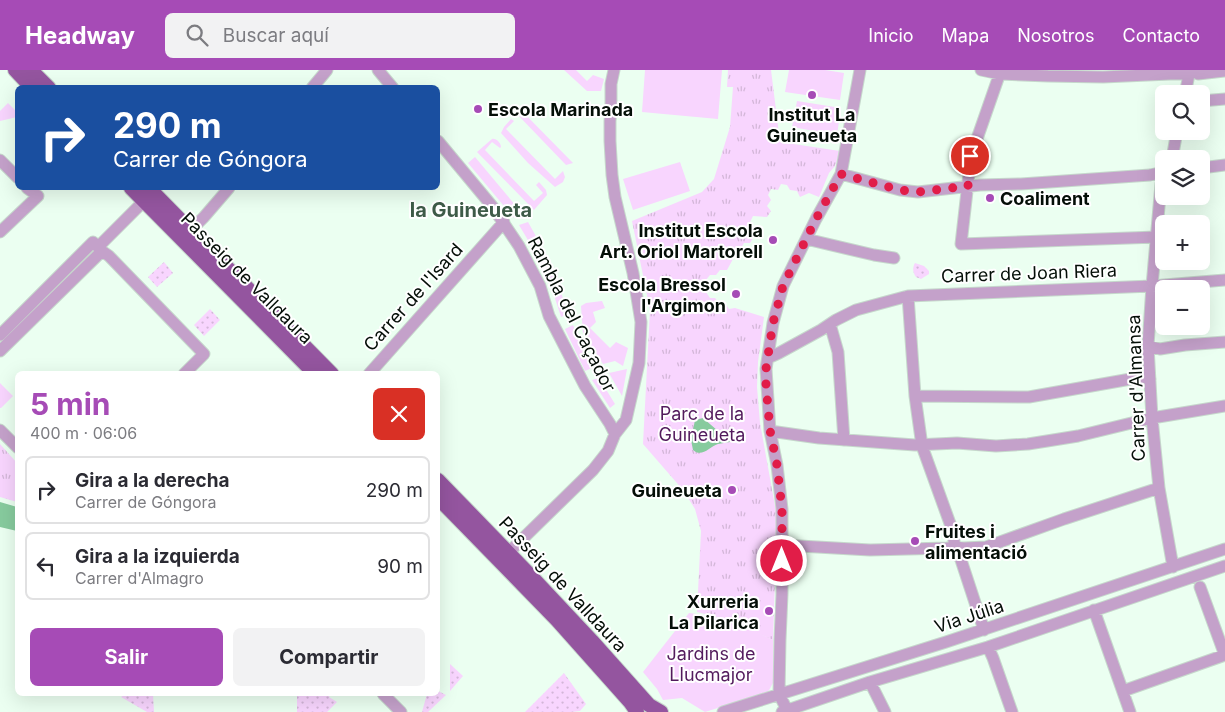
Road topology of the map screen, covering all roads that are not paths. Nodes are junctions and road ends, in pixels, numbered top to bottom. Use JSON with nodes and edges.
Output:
{"nodes":[{"id":1,"x":15,"y":70,"type":"edge"},
{"id":2,"x":31,"y":70,"type":"edge"},
{"id":3,"x":327,"y":70,"type":"edge"},
{"id":4,"x":378,"y":70,"type":"edge"},
{"id":5,"x":614,"y":70,"type":"edge"},
{"id":6,"x":860,"y":70,"type":"edge"},
{"id":7,"x":982,"y":70,"type":"edge"},
{"id":8,"x":1225,"y":71,"type":"edge"},
{"id":9,"x":1000,"y":72,"type":"edge"},
{"id":10,"x":1192,"y":73,"type":"edge"},
{"id":11,"x":29,"y":85,"type":"edge"},
{"id":12,"x":46,"y":85,"type":"edge"},
{"id":13,"x":314,"y":85,"type":"edge"},
{"id":14,"x":390,"y":85,"type":"edge"},
{"id":15,"x":1188,"y":85,"type":"edge"},
{"id":16,"x":1225,"y":99,"type":"edge"},
{"id":17,"x":1210,"y":100,"type":"edge"},
{"id":18,"x":440,"y":143,"type":"edge"},
{"id":19,"x":0,"y":160,"type":"edge"},
{"id":20,"x":1225,"y":165,"type":"edge"},
{"id":21,"x":1210,"y":167,"type":"edge"},
{"id":22,"x":841,"y":174,"type":"junction"},
{"id":23,"x":1155,"y":174,"type":"edge"},
{"id":24,"x":15,"y":175,"type":"edge"},
{"id":25,"x":968,"y":186,"type":"junction"},
{"id":26,"x":30,"y":190,"type":"edge"},
{"id":27,"x":227,"y":190,"type":"edge"},
{"id":28,"x":148,"y":193,"type":"edge"},
{"id":29,"x":504,"y":222,"type":"junction"},
{"id":30,"x":190,"y":230,"type":"junction"},
{"id":31,"x":0,"y":232,"type":"edge"},
{"id":32,"x":1155,"y":236,"type":"edge"},
{"id":33,"x":806,"y":239,"type":"junction"},
{"id":34,"x":100,"y":249,"type":"junction"},
{"id":35,"x":1155,"y":256,"type":"edge"},
{"id":36,"x":894,"y":258,"type":"dead end"},
{"id":37,"x":1225,"y":280,"type":"edge"},
{"id":38,"x":1152,"y":286,"type":"junction"},
{"id":39,"x":908,"y":296,"type":"junction"},
{"id":40,"x":830,"y":324,"type":"junction"},
{"id":41,"x":0,"y":335,"type":"edge"},
{"id":42,"x":1225,"y":342,"type":"edge"},
{"id":43,"x":1148,"y":346,"type":"junction"},
{"id":44,"x":0,"y":351,"type":"edge"},
{"id":45,"x":768,"y":358,"type":"junction"},
{"id":46,"x":187,"y":371,"type":"edge"},
{"id":47,"x":312,"y":371,"type":"edge"},
{"id":48,"x":329,"y":371,"type":"edge"},
{"id":49,"x":372,"y":371,"type":"edge"},
{"id":50,"x":1150,"y":379,"type":"junction"},
{"id":51,"x":915,"y":396,"type":"junction"},
{"id":52,"x":1225,"y":406,"type":"edge"},
{"id":53,"x":1152,"y":418,"type":"junction"},
{"id":54,"x":0,"y":430,"type":"edge"},
{"id":55,"x":770,"y":430,"type":"junction"},
{"id":56,"x":615,"y":434,"type":"junction"},
{"id":57,"x":844,"y":440,"type":"junction"},
{"id":58,"x":15,"y":445,"type":"edge"},
{"id":59,"x":922,"y":446,"type":"junction"},
{"id":60,"x":440,"y":482,"type":"edge"},
{"id":61,"x":1159,"y":488,"type":"junction"},
{"id":62,"x":440,"y":500,"type":"edge"},
{"id":63,"x":782,"y":545,"type":"junction"},
{"id":64,"x":955,"y":547,"type":"junction"},
{"id":65,"x":1225,"y":549,"type":"edge"},
{"id":66,"x":504,"y":557,"type":"junction"},
{"id":67,"x":1225,"y":566,"type":"edge"},
{"id":68,"x":1173,"y":567,"type":"junction"},
{"id":69,"x":1200,"y":587,"type":"dead end"},
{"id":70,"x":1094,"y":610,"type":"junction"},
{"id":71,"x":984,"y":630,"type":"junction"},
{"id":72,"x":988,"y":647,"type":"junction"},
{"id":73,"x":1224,"y":653,"type":"edge"},
{"id":74,"x":870,"y":682,"type":"junction"},
{"id":75,"x":1123,"y":690,"type":"junction"},
{"id":76,"x":779,"y":694,"type":"junction"},
{"id":77,"x":385,"y":696,"type":"edge"},
{"id":78,"x":401,"y":712,"type":"edge"},
{"id":79,"x":637,"y":712,"type":"edge"},
{"id":80,"x":661,"y":712,"type":"edge"},
{"id":81,"x":723,"y":712,"type":"edge"},
{"id":82,"x":786,"y":712,"type":"edge"},
{"id":83,"x":885,"y":712,"type":"edge"},
{"id":84,"x":1012,"y":712,"type":"edge"},
{"id":85,"x":1130,"y":712,"type":"edge"}],
"edges":[{"from":1,"to":11,"type":"main road"},
{"from":2,"to":12,"type":"main road"},
{"from":3,"to":13,"type":"street"},
{"from":4,"to":14,"type":"street"},
{"from":5,"to":56,"type":"street"},
{"from":6,"to":22,"type":"street"},
{"from":7,"to":9,"type":"street"},
{"from":8,"to":10,"type":"street"},
{"from":9,"to":10,"type":"street"},
{"from":9,"to":25,"type":"street"},
{"from":10,"to":15,"type":"street"},
{"from":16,"to":17,"type":"street"},
{"from":18,"to":29,"type":"street","name":"Rambla del Caçador"},
{"from":19,"to":24,"type":"street"},
{"from":20,"to":21,"type":"street"},
{"from":22,"to":25,"type":"street"},
{"from":22,"to":33,"type":"street"},
{"from":23,"to":25,"type":"street"},
{"from":25,"to":32,"type":"street"},
{"from":26,"to":31,"type":"street"},
{"from":27,"to":30,"type":"street"},
{"from":28,"to":30,"type":"main road","name":"Passeig de Valldaura"},
{"from":28,"to":34,"type":"street"},
{"from":28,"to":47,"type":"main road","name":"Passeig de Valldaura"},
{"from":29,"to":49,"type":"street","name":"Carrer de l'Isard"},
{"from":29,"to":56,"type":"street","name":"Rambla del Caçador"},
{"from":30,"to":48,"type":"main road","name":"Passeig de Valldaura"},
{"from":33,"to":36,"type":"street"},
{"from":33,"to":45,"type":"street"},
{"from":34,"to":41,"type":"street"},
{"from":34,"to":44,"type":"street"},
{"from":34,"to":46,"type":"street"},
{"from":35,"to":38,"type":"street","name":"Carrer d'Almansa"},
{"from":37,"to":38,"type":"street","name":"Carrer de Joan Riera"},
{"from":38,"to":39,"type":"street","name":"Carrer de Joan Riera"},
{"from":38,"to":43,"type":"street","name":"Carrer d'Almansa"},
{"from":39,"to":40,"type":"street","name":"Carrer de Joan Riera"},
{"from":39,"to":51,"type":"street"},
{"from":40,"to":45,"type":"street","name":"Carrer de Joan Riera"},
{"from":40,"to":57,"type":"street"},
{"from":42,"to":43,"type":"street"},
{"from":43,"to":50,"type":"street","name":"Carrer d'Almansa"},
{"from":45,"to":55,"type":"street"},
{"from":50,"to":51,"type":"street"},
{"from":50,"to":53,"type":"street","name":"Carrer d'Almansa"},
{"from":51,"to":59,"type":"street"},
{"from":52,"to":53,"type":"street"},
{"from":53,"to":59,"type":"street"},
{"from":53,"to":61,"type":"street","name":"Carrer d'Almansa"},
{"from":54,"to":58,"type":"street"},
{"from":55,"to":57,"type":"street"},
{"from":55,"to":63,"type":"street"},
{"from":56,"to":66,"type":"street"},
{"from":57,"to":59,"type":"street"},
{"from":59,"to":64,"type":"street"},
{"from":60,"to":66,"type":"main road","name":"Passeig de Valldaura"},
{"from":61,"to":64,"type":"street"},
{"from":61,"to":68,"type":"street","name":"Carrer d'Almansa"},
{"from":62,"to":66,"type":"main road","name":"Passeig de Valldaura"},
{"from":63,"to":64,"type":"street"},
{"from":63,"to":76,"type":"street"},
{"from":64,"to":71,"type":"street"},
{"from":65,"to":68,"type":"street","name":"Via Júlia"},
{"from":66,"to":79,"type":"main road","name":"Passeig de Valldaura"},
{"from":66,"to":80,"type":"main road","name":"Passeig de Valldaura"},
{"from":67,"to":70,"type":"street","name":"Via Júlia"},
{"from":68,"to":71,"type":"street","name":"Via Júlia"},
{"from":69,"to":73,"type":"street"},
{"from":70,"to":72,"type":"street","name":"Via Júlia"},
{"from":70,"to":75,"type":"street"},
{"from":71,"to":76,"type":"street","name":"Via Júlia"},
{"from":72,"to":74,"type":"street","name":"Via Júlia"},
{"from":72,"to":84,"type":"street"},
{"from":73,"to":75,"type":"street"},
{"from":74,"to":82,"type":"street","name":"Via Júlia"},
{"from":74,"to":83,"type":"street"},
{"from":75,"to":85,"type":"street"},
{"from":76,"to":81,"type":"street","name":"Via Júlia"},
{"from":76,"to":82,"type":"street"},
{"from":77,"to":78,"type":"street"}]}
